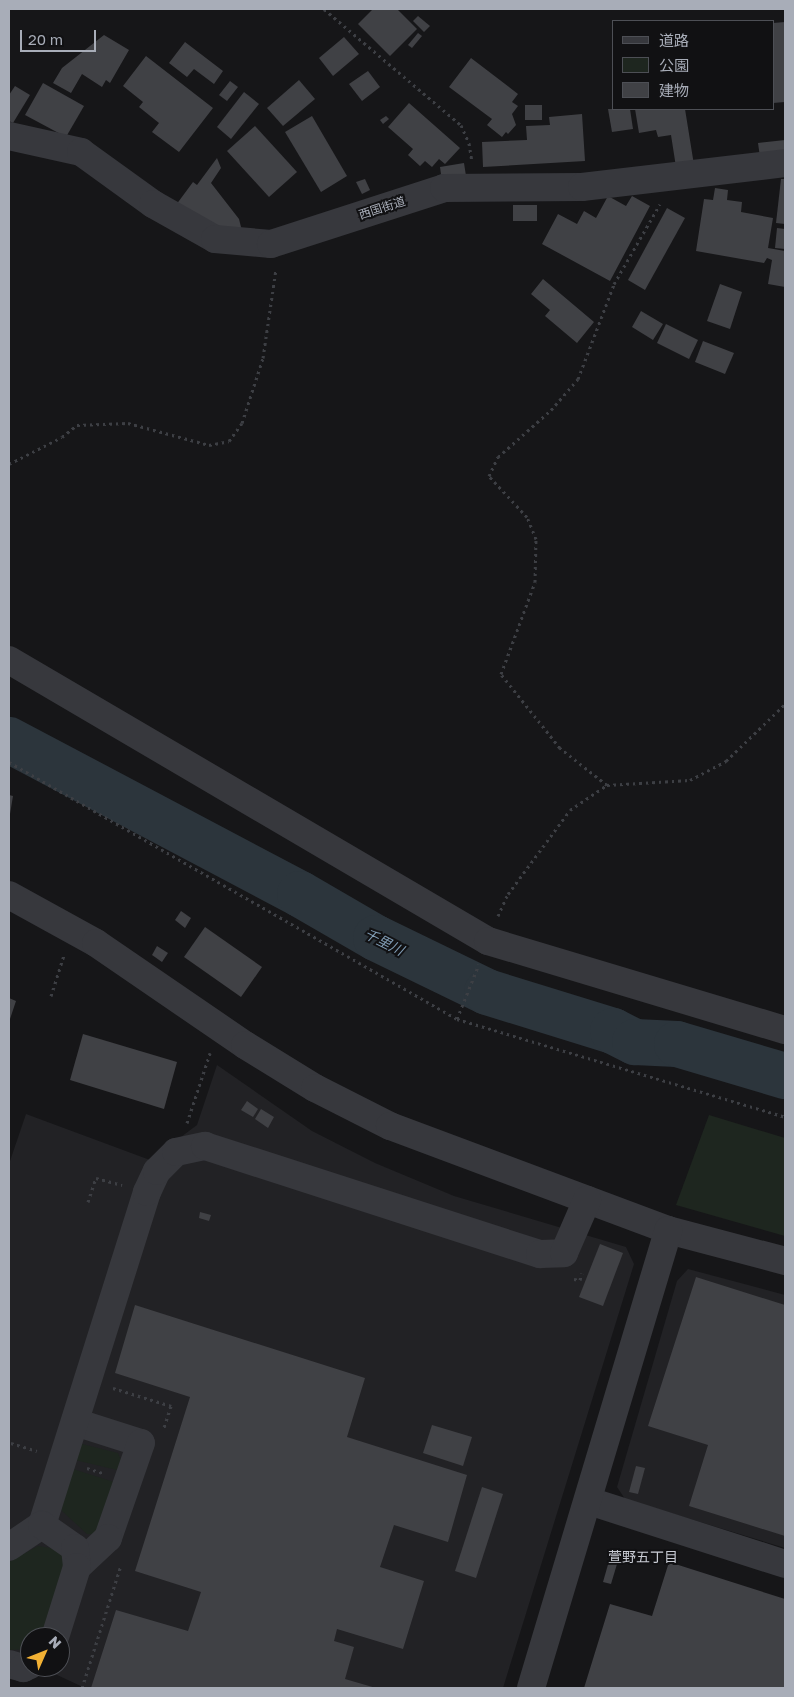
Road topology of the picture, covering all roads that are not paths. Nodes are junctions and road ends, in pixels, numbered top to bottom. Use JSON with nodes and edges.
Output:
{"nodes":[{"id":1,"x":9,"y":136,"type":"edge"},
{"id":2,"x":785,"y":163,"type":"edge"},
{"id":3,"x":9,"y":660,"type":"edge"},
{"id":4,"x":9,"y":895,"type":"edge"},
{"id":5,"x":785,"y":1030,"type":"edge"},
{"id":6,"x":587,"y":1200,"type":"junction"},
{"id":7,"x":668,"y":1230,"type":"junction"},
{"id":8,"x":785,"y":1261,"type":"edge"},
{"id":9,"x":75,"y":1422,"type":"junction"},
{"id":10,"x":589,"y":1501,"type":"junction"},
{"id":11,"x":42,"y":1525,"type":"junction"},
{"id":12,"x":9,"y":1548,"type":"edge"},
{"id":13,"x":785,"y":1564,"type":"edge"},
{"id":14,"x":77,"y":1567,"type":"junction"},
{"id":15,"x":58,"y":1627,"type":"edge"},
{"id":16,"x":530,"y":1688,"type":"edge"}],
"edges":[{"from":1,"to":2,"type":"street","name":"西国街道"},
{"from":3,"to":5,"type":"street"},
{"from":4,"to":6,"type":"street"},
{"from":6,"to":7,"type":"street"},
{"from":6,"to":9,"type":"street"},
{"from":7,"to":8,"type":"street"},
{"from":7,"to":10,"type":"street"},
{"from":9,"to":11,"type":"street"},
{"from":9,"to":14,"type":"street"},
{"from":10,"to":13,"type":"street"},
{"from":10,"to":16,"type":"street"},
{"from":11,"to":12,"type":"street"},
{"from":11,"to":14,"type":"street"},
{"from":14,"to":15,"type":"street"}]}
